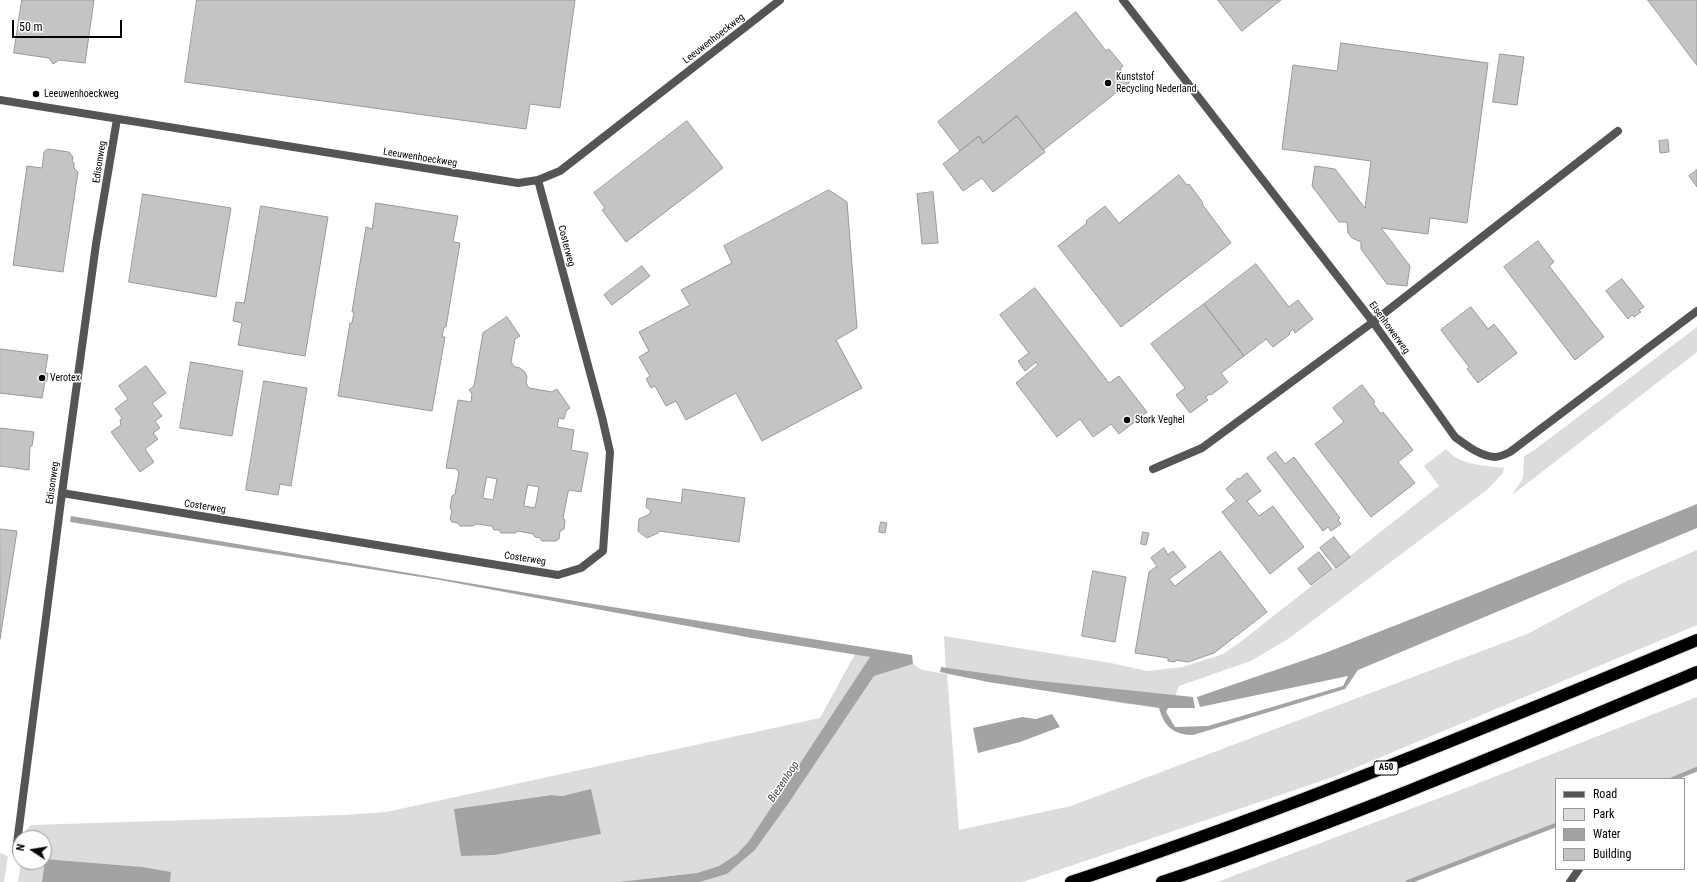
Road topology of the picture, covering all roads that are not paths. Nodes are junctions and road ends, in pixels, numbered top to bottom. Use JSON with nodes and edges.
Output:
{"nodes":[{"id":1,"x":780,"y":0,"type":"edge"},
{"id":2,"x":1123,"y":0,"type":"edge"},
{"id":3,"x":0,"y":100,"type":"edge"},
{"id":4,"x":117,"y":119,"type":"junction"},
{"id":5,"x":1618,"y":131,"type":"dead end"},
{"id":6,"x":538,"y":180,"type":"junction"},
{"id":7,"x":1697,"y":311,"type":"edge"},
{"id":8,"x":1373,"y":322,"type":"junction"},
{"id":9,"x":1152,"y":469,"type":"dead end"},
{"id":10,"x":62,"y":493,"type":"junction"},
{"id":11,"x":1697,"y":640,"type":"edge"},
{"id":12,"x":1697,"y":672,"type":"edge"},
{"id":13,"x":19,"y":830,"type":"edge"},
{"id":14,"x":1578,"y":870,"type":"edge"},
{"id":15,"x":1071,"y":882,"type":"edge"},
{"id":16,"x":1162,"y":882,"type":"edge"},
{"id":17,"x":1570,"y":882,"type":"edge"}],
"edges":[{"from":1,"to":6,"type":"street","name":"Leeuwenhoeckweg"},
{"from":2,"to":8,"type":"street","name":"Eisenhowerweg"},
{"from":3,"to":4,"type":"street","name":"Leeuwenhoeckweg"},
{"from":4,"to":6,"type":"street","name":"Leeuwenhoeckweg"},
{"from":4,"to":10,"type":"street","name":"Edisonweg"},
{"from":5,"to":8,"type":"street"},
{"from":6,"to":10,"type":"street","name":"Costerweg"},
{"from":7,"to":8,"type":"street","name":"Eisenhowerweg"},
{"from":8,"to":9,"type":"street"},
{"from":10,"to":13,"type":"street","name":"Edisonweg"},
{"from":11,"to":15,"type":"highway","number":"A50"},
{"from":12,"to":16,"type":"highway"},
{"from":14,"to":17,"type":"street"}]}
